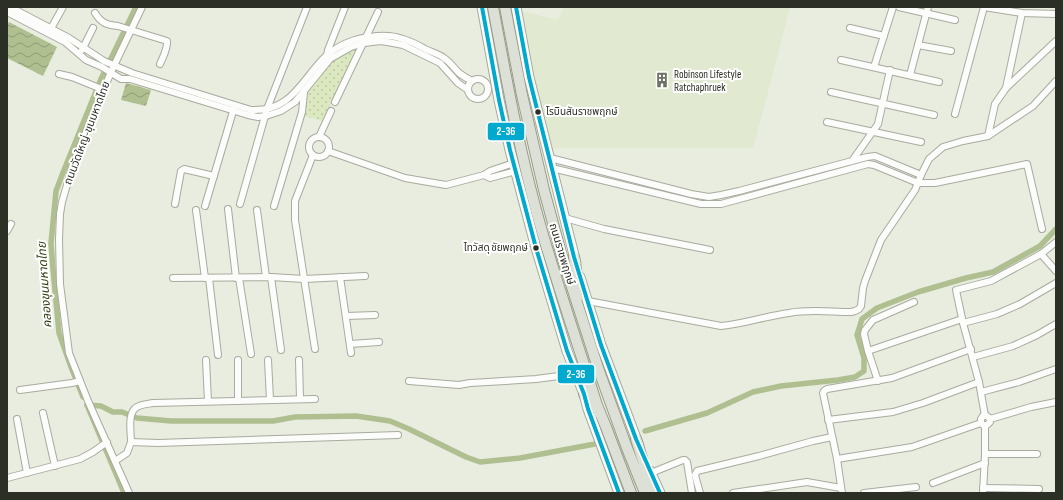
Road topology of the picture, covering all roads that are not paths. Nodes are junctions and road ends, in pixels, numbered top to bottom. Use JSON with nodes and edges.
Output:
{"nodes":[{"id":1,"x":10,"y":7,"type":"edge"},
{"id":2,"x":63,"y":7,"type":"edge"},
{"id":3,"x":142,"y":7,"type":"edge"},
{"id":4,"x":307,"y":7,"type":"edge"},
{"id":5,"x":345,"y":7,"type":"edge"},
{"id":6,"x":482,"y":7,"type":"edge"},
{"id":7,"x":493,"y":7,"type":"edge"},
{"id":8,"x":516,"y":7,"type":"edge"},
{"id":9,"x":893,"y":7,"type":"edge"},
{"id":10,"x":899,"y":7,"type":"edge"},
{"id":11,"x":983,"y":7,"type":"edge"},
{"id":12,"x":505,"y":9,"type":"edge"},
{"id":13,"x":927,"y":10,"type":"edge"},
{"id":14,"x":7,"y":12,"type":"edge"},
{"id":15,"x":20,"y":12,"type":"edge"},
{"id":16,"x":378,"y":12,"type":"dead end"},
{"id":17,"x":95,"y":13,"type":"dead end"},
{"id":18,"x":1022,"y":13,"type":"junction"},
{"id":19,"x":1056,"y":14,"type":"edge"},
{"id":20,"x":955,"y":20,"type":"dead end"},
{"id":21,"x":93,"y":28,"type":"dead end"},
{"id":22,"x":850,"y":28,"type":"dead end"},
{"id":23,"x":129,"y":30,"type":"junction"},
{"id":24,"x":49,"y":31,"type":"junction"},
{"id":25,"x":884,"y":36,"type":"junction"},
{"id":26,"x":365,"y":40,"type":"junction"},
{"id":27,"x":1056,"y":41,"type":"edge"},
{"id":28,"x":918,"y":44,"type":"junction"},
{"id":29,"x":82,"y":51,"type":"junction"},
{"id":30,"x":950,"y":51,"type":"dead end"},
{"id":31,"x":328,"y":58,"type":"junction"},
{"id":32,"x":841,"y":60,"type":"dead end"},
{"id":33,"x":103,"y":64,"type":"junction"},
{"id":34,"x":160,"y":64,"type":"dead end"},
{"id":35,"x":114,"y":65,"type":"junction"},
{"id":36,"x":874,"y":67,"type":"junction"},
{"id":37,"x":890,"y":70,"type":"junction"},
{"id":38,"x":111,"y":72,"type":"junction"},
{"id":39,"x":59,"y":74,"type":"dead end"},
{"id":40,"x":910,"y":75,"type":"junction"},
{"id":41,"x":131,"y":76,"type":"junction"},
{"id":42,"x":529,"y":77,"type":"junction"},
{"id":43,"x":472,"y":81,"type":"junction"},
{"id":44,"x":1056,"y":81,"type":"edge"},
{"id":45,"x":939,"y":82,"type":"dead end"},
{"id":46,"x":1006,"y":88,"type":"junction"},
{"id":47,"x":101,"y":89,"type":"junction"},
{"id":48,"x":468,"y":90,"type":"junction"},
{"id":49,"x":302,"y":91,"type":"junction"},
{"id":50,"x":831,"y":92,"type":"dead end"},
{"id":51,"x":487,"y":93,"type":"junction"},
{"id":52,"x":499,"y":96,"type":"junction"},
{"id":53,"x":335,"y":102,"type":"dead end"},
{"id":54,"x":883,"y":103,"type":"junction"},
{"id":55,"x":234,"y":108,"type":"junction"},
{"id":56,"x":267,"y":110,"type":"junction"},
{"id":57,"x":331,"y":111,"type":"dead end"},
{"id":58,"x":955,"y":114,"type":"dead end"},
{"id":59,"x":934,"y":115,"type":"dead end"},
{"id":60,"x":266,"y":116,"type":"junction"},
{"id":61,"x":827,"y":122,"type":"dead end"},
{"id":62,"x":872,"y":132,"type":"junction"},
{"id":63,"x":988,"y":136,"type":"junction"},
{"id":64,"x":319,"y":137,"type":"junction"},
{"id":65,"x":922,"y":142,"type":"dead end"},
{"id":66,"x":328,"y":151,"type":"junction"},
{"id":67,"x":313,"y":155,"type":"junction"},
{"id":68,"x":550,"y":158,"type":"junction"},
{"id":69,"x":852,"y":161,"type":"junction"},
{"id":70,"x":515,"y":167,"type":"junction"},
{"id":71,"x":552,"y":168,"type":"junction"},
{"id":72,"x":920,"y":175,"type":"junction"},
{"id":73,"x":214,"y":176,"type":"junction"},
{"id":74,"x":918,"y":183,"type":"junction"},
{"id":75,"x":691,"y":194,"type":"junction"},
{"id":76,"x":688,"y":201,"type":"junction"},
{"id":77,"x":175,"y":204,"type":"dead end"},
{"id":78,"x":240,"y":204,"type":"dead end"},
{"id":79,"x":205,"y":206,"type":"dead end"},
{"id":80,"x":274,"y":206,"type":"dead end"},
{"id":81,"x":228,"y":209,"type":"dead end"},
{"id":82,"x":196,"y":210,"type":"dead end"},
{"id":83,"x":257,"y":210,"type":"dead end"},
{"id":84,"x":565,"y":218,"type":"junction"},
{"id":85,"x":11,"y":224,"type":"dead end"},
{"id":86,"x":1042,"y":229,"type":"dead end"},
{"id":87,"x":7,"y":231,"type":"edge"},
{"id":88,"x":1056,"y":242,"type":"edge"},
{"id":89,"x":710,"y":250,"type":"dead end"},
{"id":90,"x":1041,"y":254,"type":"junction"},
{"id":91,"x":574,"y":257,"type":"junction"},
{"id":92,"x":1056,"y":271,"type":"edge"},
{"id":93,"x":365,"y":276,"type":"dead end"},
{"id":94,"x":269,"y":277,"type":"junction"},
{"id":95,"x":340,"y":277,"type":"junction"},
{"id":96,"x":173,"y":278,"type":"dead end"},
{"id":97,"x":207,"y":278,"type":"junction"},
{"id":98,"x":238,"y":278,"type":"junction"},
{"id":99,"x":304,"y":278,"type":"junction"},
{"id":100,"x":1056,"y":283,"type":"edge"},
{"id":101,"x":588,"y":301,"type":"junction"},
{"id":102,"x":914,"y":302,"type":"dead end"},
{"id":103,"x":375,"y":314,"type":"dead end"},
{"id":104,"x":346,"y":316,"type":"junction"},
{"id":105,"x":583,"y":321,"type":"junction"},
{"id":106,"x":962,"y":321,"type":"junction"},
{"id":107,"x":1056,"y":324,"type":"edge"},
{"id":108,"x":379,"y":342,"type":"dead end"},
{"id":109,"x":350,"y":344,"type":"junction"},
{"id":110,"x":315,"y":349,"type":"dead end"},
{"id":111,"x":970,"y":349,"type":"junction"},
{"id":112,"x":281,"y":350,"type":"dead end"},
{"id":113,"x":868,"y":351,"type":"junction"},
{"id":114,"x":351,"y":353,"type":"dead end"},
{"id":115,"x":251,"y":354,"type":"dead end"},
{"id":116,"x":218,"y":355,"type":"dead end"},
{"id":117,"x":973,"y":357,"type":"junction"},
{"id":118,"x":206,"y":360,"type":"dead end"},
{"id":119,"x":238,"y":360,"type":"dead end"},
{"id":120,"x":268,"y":360,"type":"dead end"},
{"id":121,"x":299,"y":360,"type":"dead end"},
{"id":122,"x":1056,"y":369,"type":"edge"},
{"id":123,"x":575,"y":372,"type":"junction"},
{"id":124,"x":409,"y":381,"type":"dead end"},
{"id":125,"x":878,"y":381,"type":"junction"},
{"id":126,"x":76,"y":382,"type":"junction"},
{"id":127,"x":979,"y":382,"type":"junction"},
{"id":128,"x":20,"y":390,"type":"dead end"},
{"id":129,"x":981,"y":392,"type":"junction"},
{"id":130,"x":584,"y":394,"type":"junction"},
{"id":131,"x":300,"y":399,"type":"junction"},
{"id":132,"x":315,"y":399,"type":"dead end"},
{"id":133,"x":238,"y":400,"type":"junction"},
{"id":134,"x":270,"y":400,"type":"junction"},
{"id":135,"x":208,"y":401,"type":"junction"},
{"id":136,"x":1056,"y":402,"type":"edge"},
{"id":137,"x":43,"y":413,"type":"dead end"},
{"id":138,"x":987,"y":417,"type":"junction"},
{"id":139,"x":17,"y":419,"type":"dead end"},
{"id":140,"x":828,"y":420,"type":"junction"},
{"id":141,"x":983,"y":424,"type":"junction"},
{"id":142,"x":606,"y":427,"type":"junction"},
{"id":143,"x":398,"y":435,"type":"dead end"},
{"id":144,"x":832,"y":437,"type":"junction"},
{"id":145,"x":636,"y":439,"type":"junction"},
{"id":146,"x":131,"y":442,"type":"junction"},
{"id":147,"x":106,"y":443,"type":"junction"},
{"id":148,"x":986,"y":454,"type":"junction"},
{"id":149,"x":1036,"y":454,"type":"dead end"},
{"id":150,"x":837,"y":458,"type":"junction"},
{"id":151,"x":115,"y":461,"type":"junction"},
{"id":152,"x":985,"y":463,"type":"junction"},
{"id":153,"x":54,"y":466,"type":"junction"},
{"id":154,"x":28,"y":473,"type":"junction"},
{"id":155,"x":651,"y":473,"type":"junction"},
{"id":156,"x":7,"y":478,"type":"edge"},
{"id":157,"x":933,"y":483,"type":"dead end"},
{"id":158,"x":916,"y":487,"type":"dead end"},
{"id":159,"x":1039,"y":489,"type":"dead end"},
{"id":160,"x":842,"y":490,"type":"edge"},
{"id":161,"x":983,"y":490,"type":"edge"},
{"id":162,"x":129,"y":493,"type":"edge"},
{"id":163,"x":619,"y":493,"type":"edge"},
{"id":164,"x":631,"y":493,"type":"edge"},
{"id":165,"x":645,"y":493,"type":"edge"},
{"id":166,"x":653,"y":493,"type":"edge"},
{"id":167,"x":660,"y":493,"type":"edge"},
{"id":168,"x":692,"y":493,"type":"edge"},
{"id":169,"x":700,"y":493,"type":"edge"},
{"id":170,"x":732,"y":493,"type":"edge"},
{"id":171,"x":864,"y":493,"type":"edge"}],
"edges":[{"from":1,"to":15,"type":"street"},
{"from":2,"to":24,"type":"street"},
{"from":3,"to":23,"type":"street","name":"ถนนวัดใหญ่-ขุนมหาดไทย"},
{"from":4,"to":56,"type":"street"},
{"from":5,"to":31,"type":"street"},
{"from":6,"to":52,"type":"main road","name":"ถนนราชพฤกษ์"},
{"from":7,"to":142,"type":"main road","name":"ถนนราชพฤกษ์"},
{"from":8,"to":42,"type":"main road","name":"ถนนราชพฤกษ์"},
{"from":9,"to":25,"type":"street"},
{"from":10,"to":13,"type":"street"},
{"from":11,"to":18,"type":"street"},
{"from":11,"to":58,"type":"street"},
{"from":12,"to":42,"type":"main road"},
{"from":12,"to":105,"type":"main road","name":"ถนนราชพฤกษ์"},
{"from":13,"to":20,"type":"street"},
{"from":13,"to":28,"type":"street"},
{"from":14,"to":15,"type":"street"},
{"from":15,"to":24,"type":"street"},
{"from":16,"to":26,"type":"street"},
{"from":17,"to":23,"type":"street"},
{"from":18,"to":19,"type":"street"},
{"from":18,"to":46,"type":"street"},
{"from":21,"to":29,"type":"street"},
{"from":22,"to":25,"type":"street"},
{"from":23,"to":34,"type":"street"},
{"from":23,"to":35,"type":"street","name":"ถนนวัดใหญ่-ขุนมหาดไทย"},
{"from":24,"to":29,"type":"street"},
{"from":25,"to":36,"type":"street"},
{"from":26,"to":31,"type":"street"},
{"from":26,"to":43,"type":"street"},
{"from":26,"to":48,"type":"street"},
{"from":26,"to":53,"type":"street"},
{"from":27,"to":46,"type":"street"},
{"from":28,"to":30,"type":"street"},
{"from":28,"to":40,"type":"street"},
{"from":29,"to":33,"type":"street"},
{"from":31,"to":49,"type":"street"},
{"from":32,"to":36,"type":"street"},
{"from":33,"to":35,"type":"street"},
{"from":33,"to":38,"type":"street"},
{"from":35,"to":38,"type":"street","name":"ถนนวัดใหญ่-ขุนมหาดไทย"},
{"from":35,"to":41,"type":"street"},
{"from":36,"to":37,"type":"street"},
{"from":37,"to":40,"type":"street"},
{"from":37,"to":54,"type":"street"},
{"from":38,"to":41,"type":"street"},
{"from":38,"to":47,"type":"street","name":"ถนนวัดใหญ่-ขุนมหาดไทย"},
{"from":39,"to":47,"type":"street"},
{"from":40,"to":45,"type":"street"},
{"from":41,"to":55,"type":"street"},
{"from":42,"to":68,"type":"main road","name":"ถนนราชพฤกษ์"},
{"from":43,"to":48,"type":"street"},
{"from":43,"to":51,"type":"street"},
{"from":44,"to":63,"type":"street"},
{"from":46,"to":63,"type":"street"},
{"from":47,"to":126,"type":"street","name":"ถนนวัดใหญ่-ขุนมหาดไทย"},
{"from":48,"to":51,"type":"street"},
{"from":49,"to":56,"type":"street"},
{"from":49,"to":60,"type":"street"},
{"from":49,"to":80,"type":"street"},
{"from":50,"to":54,"type":"street"},
{"from":51,"to":52,"type":"street"},
{"from":52,"to":70,"type":"main road","name":"ถนนราชพฤกษ์"},
{"from":54,"to":59,"type":"street"},
{"from":54,"to":62,"type":"street"},
{"from":55,"to":56,"type":"street"},
{"from":55,"to":60,"type":"street"},
{"from":55,"to":73,"type":"street"},
{"from":56,"to":60,"type":"street"},
{"from":57,"to":64,"type":"street"},
{"from":60,"to":78,"type":"street"},
{"from":61,"to":62,"type":"street"},
{"from":62,"to":65,"type":"street"},
{"from":62,"to":69,"type":"street"},
{"from":63,"to":72,"type":"street"},
{"from":64,"to":66,"type":"street"},
{"from":64,"to":67,"type":"street"},
{"from":66,"to":67,"type":"street"},
{"from":66,"to":70,"type":"street"},
{"from":67,"to":99,"type":"street"},
{"from":68,"to":71,"type":"main road","name":"ถนนราชพฤกษ์"},
{"from":68,"to":75,"type":"street"},
{"from":69,"to":72,"type":"street"},
{"from":69,"to":75,"type":"street"},
{"from":70,"to":123,"type":"main road","name":"ถนนราชพฤกษ์"},
{"from":71,"to":76,"type":"street"},
{"from":71,"to":84,"type":"main road","name":"ถนนราชพฤกษ์"},
{"from":72,"to":74,"type":"street"},
{"from":73,"to":77,"type":"street"},
{"from":73,"to":79,"type":"street"},
{"from":74,"to":76,"type":"street"},
{"from":74,"to":86,"type":"street"},
{"from":74,"to":101,"type":"street"},
{"from":75,"to":76,"type":"street"},
{"from":81,"to":98,"type":"street"},
{"from":82,"to":97,"type":"street"},
{"from":83,"to":94,"type":"street"},
{"from":84,"to":89,"type":"street"},
{"from":84,"to":91,"type":"main road","name":"ถนนราชพฤกษ์"},
{"from":85,"to":87,"type":"street"},
{"from":88,"to":90,"type":"street"},
{"from":90,"to":92,"type":"street"},
{"from":90,"to":106,"type":"street"},
{"from":91,"to":101,"type":"main road","name":"ถนนราชพฤกษ์"},
{"from":91,"to":105,"type":"main road"},
{"from":93,"to":95,"type":"street"},
{"from":94,"to":98,"type":"street"},
{"from":94,"to":99,"type":"street"},
{"from":94,"to":112,"type":"street"},
{"from":95,"to":99,"type":"street"},
{"from":95,"to":104,"type":"street"},
{"from":96,"to":97,"type":"street"},
{"from":97,"to":98,"type":"street"},
{"from":97,"to":116,"type":"street"},
{"from":98,"to":115,"type":"street"},
{"from":99,"to":110,"type":"street"},
{"from":100,"to":106,"type":"street"},
{"from":101,"to":145,"type":"main road","name":"ถนนราชพฤกษ์"},
{"from":102,"to":113,"type":"street"},
{"from":103,"to":104,"type":"street"},
{"from":104,"to":109,"type":"street"},
{"from":105,"to":165,"type":"main road","name":"ถนนราชพฤกษ์"},
{"from":106,"to":111,"type":"street"},
{"from":106,"to":113,"type":"street"},
{"from":107,"to":117,"type":"street"},
{"from":108,"to":109,"type":"street"},
{"from":109,"to":114,"type":"street"},
{"from":111,"to":117,"type":"street"},
{"from":111,"to":125,"type":"street"},
{"from":113,"to":125,"type":"street"},
{"from":117,"to":127,"type":"street"},
{"from":118,"to":135,"type":"street"},
{"from":119,"to":133,"type":"street"},
{"from":120,"to":134,"type":"street"},
{"from":121,"to":131,"type":"street"},
{"from":122,"to":129,"type":"street"},
{"from":123,"to":124,"type":"street"},
{"from":123,"to":130,"type":"main road","name":"ถนนราชพฤกษ์"},
{"from":125,"to":140,"type":"street"},
{"from":126,"to":128,"type":"street"},
{"from":126,"to":147,"type":"street","name":"ถนนวัดใหญ่-ขุนมหาดไทย"},
{"from":127,"to":129,"type":"street"},
{"from":127,"to":140,"type":"street"},
{"from":129,"to":138,"type":"street"},
{"from":130,"to":142,"type":"main road"},
{"from":130,"to":163,"type":"main road","name":"ถนนราชพฤกษ์"},
{"from":131,"to":132,"type":"street"},
{"from":131,"to":134,"type":"street"},
{"from":133,"to":134,"type":"street"},
{"from":133,"to":135,"type":"street"},
{"from":135,"to":146,"type":"street"},
{"from":136,"to":138,"type":"street"},
{"from":137,"to":153,"type":"street"},
{"from":138,"to":141,"type":"street"},
{"from":139,"to":154,"type":"street"},
{"from":140,"to":144,"type":"street"},
{"from":141,"to":148,"type":"street"},
{"from":141,"to":150,"type":"street"},
{"from":142,"to":164,"type":"main road","name":"ถนนราชพฤกษ์"},
{"from":143,"to":146,"type":"street"},
{"from":144,"to":150,"type":"street"},
{"from":144,"to":169,"type":"street"},
{"from":145,"to":155,"type":"main road","name":"ถนนราชพฤกษ์"},
{"from":145,"to":166,"type":"main road"},
{"from":146,"to":151,"type":"street"},
{"from":147,"to":151,"type":"street","name":"ถนนวัดใหญ่-ขุนมหาดไทย"},
{"from":147,"to":153,"type":"street"},
{"from":148,"to":149,"type":"street"},
{"from":148,"to":152,"type":"street"},
{"from":150,"to":160,"type":"street"},
{"from":151,"to":162,"type":"street","name":"ถนนวัดใหญ่-ขุนมหาดไทย"},
{"from":152,"to":157,"type":"street"},
{"from":152,"to":161,"type":"street"},
{"from":153,"to":154,"type":"street"},
{"from":154,"to":156,"type":"street"},
{"from":155,"to":167,"type":"main road","name":"ถนนราชพฤกษ์"},
{"from":155,"to":168,"type":"street"},
{"from":158,"to":171,"type":"street"},
{"from":159,"to":161,"type":"street"},
{"from":160,"to":170,"type":"street"}]}
